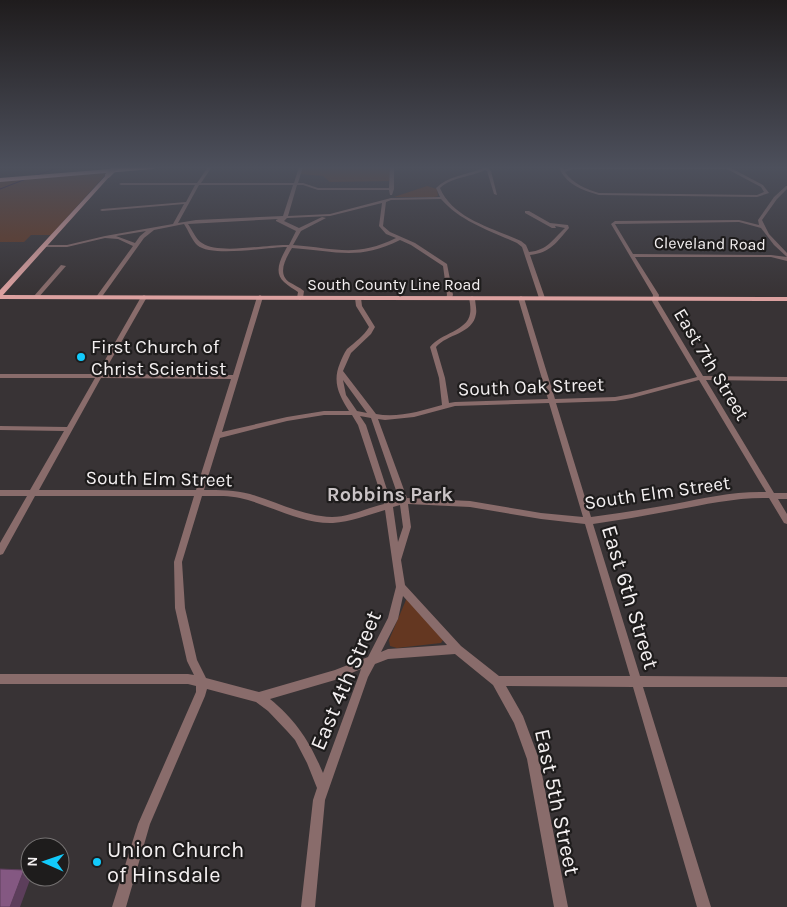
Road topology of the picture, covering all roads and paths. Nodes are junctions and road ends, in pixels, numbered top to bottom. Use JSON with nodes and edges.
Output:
{"nodes":[{"id":1,"x":79,"y":209,"type":"edge"},
{"id":2,"x":110,"y":209,"type":"edge"},
{"id":3,"x":182,"y":209,"type":"edge"},
{"id":4,"x":287,"y":209,"type":"edge"},
{"id":5,"x":352,"y":209,"type":"edge"},
{"id":6,"x":383,"y":209,"type":"edge"},
{"id":7,"x":456,"y":209,"type":"edge"},
{"id":8,"x":766,"y":209,"type":"edge"},
{"id":9,"x":102,"y":210,"type":"dead end"},
{"id":10,"x":527,"y":212,"type":"dead end"},
{"id":11,"x":330,"y":215,"type":"junction"},
{"id":12,"x":761,"y":216,"type":"junction"},
{"id":13,"x":284,"y":219,"type":"junction"},
{"id":14,"x":739,"y":221,"type":"junction"},
{"id":15,"x":185,"y":222,"type":"junction"},
{"id":16,"x":174,"y":224,"type":"junction"},
{"id":17,"x":552,"y":224,"type":"junction"},
{"id":18,"x":155,"y":227,"type":"junction"},
{"id":19,"x":761,"y":227,"type":"junction"},
{"id":20,"x":299,"y":230,"type":"junction"},
{"id":21,"x":562,"y":233,"type":"junction"},
{"id":22,"x":105,"y":237,"type":"junction"},
{"id":23,"x":399,"y":239,"type":"junction"},
{"id":24,"x":136,"y":245,"type":"junction"},
{"id":25,"x":44,"y":246,"type":"junction"},
{"id":26,"x":292,"y":246,"type":"junction"},
{"id":27,"x":783,"y":250,"type":"edge"},
{"id":28,"x":528,"y":254,"type":"junction"},
{"id":29,"x":632,"y":255,"type":"junction"},
{"id":30,"x":771,"y":256,"type":"junction"},
{"id":31,"x":787,"y":258,"type":"edge"},
{"id":32,"x":63,"y":266,"type":"dead end"},
{"id":33,"x":0,"y":296,"type":"edge"},
{"id":34,"x":36,"y":297,"type":"junction"},
{"id":35,"x":99,"y":297,"type":"junction"},
{"id":36,"x":144,"y":297,"type":"junction"},
{"id":37,"x":260,"y":298,"type":"junction"},
{"id":38,"x":300,"y":298,"type":"junction"},
{"id":39,"x":358,"y":298,"type":"junction"},
{"id":40,"x":449,"y":298,"type":"junction"},
{"id":41,"x":472,"y":298,"type":"junction"},
{"id":42,"x":521,"y":298,"type":"junction"},
{"id":43,"x":542,"y":298,"type":"junction"},
{"id":44,"x":656,"y":299,"type":"junction"},
{"id":45,"x":787,"y":299,"type":"edge"},
{"id":46,"x":340,"y":371,"type":"junction"},
{"id":47,"x":0,"y":376,"type":"edge"},
{"id":48,"x":98,"y":376,"type":"junction"},
{"id":49,"x":236,"y":377,"type":"junction"},
{"id":50,"x":701,"y":378,"type":"junction"},
{"id":51,"x":787,"y":379,"type":"edge"},
{"id":52,"x":552,"y":402,"type":"junction"},
{"id":53,"x":446,"y":406,"type":"junction"},
{"id":54,"x":354,"y":413,"type":"junction"},
{"id":55,"x":374,"y":417,"type":"junction"},
{"id":56,"x":0,"y":428,"type":"edge"},
{"id":57,"x":69,"y":428,"type":"junction"},
{"id":58,"x":218,"y":436,"type":"junction"},
{"id":59,"x":0,"y":493,"type":"edge"},
{"id":60,"x":33,"y":493,"type":"junction"},
{"id":61,"x":199,"y":493,"type":"junction"},
{"id":62,"x":772,"y":496,"type":"junction"},
{"id":63,"x":787,"y":496,"type":"edge"},
{"id":64,"x":404,"y":501,"type":"junction"},
{"id":65,"x":388,"y":504,"type":"junction"},
{"id":66,"x":588,"y":521,"type":"junction"},
{"id":67,"x":787,"y":521,"type":"edge"},
{"id":68,"x":0,"y":551,"type":"edge"},
{"id":69,"x":397,"y":559,"type":"junction"},
{"id":70,"x":401,"y":587,"type":"junction"},
{"id":71,"x":457,"y":649,"type":"junction"},
{"id":72,"x":373,"y":658,"type":"junction"},
{"id":73,"x":0,"y":679,"type":"edge"},
{"id":74,"x":202,"y":681,"type":"junction"},
{"id":75,"x":497,"y":681,"type":"junction"},
{"id":76,"x":636,"y":681,"type":"junction"},
{"id":77,"x":787,"y":682,"type":"edge"},
{"id":78,"x":259,"y":697,"type":"junction"},
{"id":79,"x":323,"y":788,"type":"junction"},
{"id":80,"x":119,"y":907,"type":"edge"},
{"id":81,"x":308,"y":907,"type":"edge"},
{"id":82,"x":561,"y":907,"type":"edge"},
{"id":83,"x":704,"y":907,"type":"edge"}],
"edges":[{"from":1,"to":25,"type":"main road"},
{"from":2,"to":9,"type":"street"},
{"from":3,"to":16,"type":"street"},
{"from":4,"to":13,"type":"street"},
{"from":5,"to":11,"type":"street"},
{"from":6,"to":23,"type":"street"},
{"from":7,"to":28,"type":"street"},
{"from":8,"to":12,"type":"street"},
{"from":10,"to":17,"type":"street"},
{"from":11,"to":13,"type":"street"},
{"from":11,"to":20,"type":"street"},
{"from":12,"to":14,"type":"street"},
{"from":12,"to":19,"type":"street"},
{"from":13,"to":15,"type":"street"},
{"from":13,"to":20,"type":"street"},
{"from":14,"to":19,"type":"street"},
{"from":14,"to":29,"type":"street","name":"East 7th Street"},
{"from":15,"to":16,"type":"street"},
{"from":15,"to":26,"type":"street"},
{"from":16,"to":18,"type":"street"},
{"from":17,"to":21,"type":"street"},
{"from":17,"to":21,"type":"street"},
{"from":18,"to":22,"type":"street"},
{"from":18,"to":24,"type":"street"},
{"from":19,"to":27,"type":"street"},
{"from":20,"to":26,"type":"street"},
{"from":21,"to":28,"type":"street"},
{"from":22,"to":24,"type":"street"},
{"from":22,"to":25,"type":"street"},
{"from":23,"to":26,"type":"street"},
{"from":23,"to":40,"type":"street"},
{"from":24,"to":35,"type":"street"},
{"from":25,"to":33,"type":"main road"},
{"from":26,"to":38,"type":"street"},
{"from":27,"to":30,"type":"street"},
{"from":27,"to":31,"type":"street"},
{"from":28,"to":43,"type":"street"},
{"from":29,"to":30,"type":"street","name":"Cleveland Road"},
{"from":29,"to":44,"type":"street","name":"East 7th Street"},
{"from":30,"to":31,"type":"street","name":"Cleveland Road"},
{"from":32,"to":34,"type":"street"},
{"from":33,"to":34,"type":"main road","name":"South County Line Road"},
{"from":34,"to":35,"type":"main road","name":"South County Line Road"},
{"from":35,"to":36,"type":"main road","name":"South County Line Road"},
{"from":36,"to":37,"type":"main road","name":"South County Line Road"},
{"from":36,"to":48,"type":"street"},
{"from":37,"to":38,"type":"main road","name":"South County Line Road"},
{"from":37,"to":49,"type":"street"},
{"from":38,"to":39,"type":"main road","name":"South County Line Road"},
{"from":39,"to":40,"type":"main road","name":"South County Line Road"},
{"from":39,"to":46,"type":"street"},
{"from":40,"to":41,"type":"main road","name":"South County Line Road"},
{"from":41,"to":42,"type":"main road","name":"South County Line Road"},
{"from":41,"to":53,"type":"street"},
{"from":42,"to":43,"type":"main road","name":"South County Line Road"},
{"from":42,"to":52,"type":"street","name":"East 6th Street"},
{"from":43,"to":44,"type":"main road","name":"South County Line Road"},
{"from":44,"to":45,"type":"main road","name":"South County Line Road"},
{"from":44,"to":50,"type":"street","name":"East 7th Street"},
{"from":46,"to":54,"type":"street","name":"East 4th Street"},
{"from":46,"to":55,"type":"street","name":"East 4th Street"},
{"from":47,"to":48,"type":"street"},
{"from":48,"to":49,"type":"street"},
{"from":48,"to":57,"type":"street"},
{"from":49,"to":58,"type":"street"},
{"from":50,"to":51,"type":"street","name":"South Oak Street"},
{"from":50,"to":52,"type":"street","name":"South Oak Street"},
{"from":50,"to":62,"type":"street","name":"East 7th Street"},
{"from":52,"to":53,"type":"street","name":"South Oak Street"},
{"from":52,"to":66,"type":"street","name":"East 6th Street"},
{"from":53,"to":55,"type":"street","name":"South Oak Street"},
{"from":54,"to":55,"type":"street","name":"South Oak Street"},
{"from":54,"to":58,"type":"street","name":"South Oak Street"},
{"from":54,"to":65,"type":"street","name":"East 4th Street"},
{"from":55,"to":64,"type":"street","name":"East 4th Street"},
{"from":56,"to":57,"type":"street"},
{"from":57,"to":60,"type":"street"},
{"from":58,"to":61,"type":"street"},
{"from":59,"to":60,"type":"street","name":"South Elm Street"},
{"from":60,"to":61,"type":"street","name":"South Elm Street"},
{"from":60,"to":68,"type":"street"},
{"from":61,"to":65,"type":"street","name":"South Elm Street"},
{"from":61,"to":74,"type":"street"},
{"from":62,"to":63,"type":"street","name":"South Elm Street"},
{"from":62,"to":66,"type":"street","name":"South Elm Street"},
{"from":62,"to":67,"type":"street","name":"East 7th Street"},
{"from":64,"to":65,"type":"street","name":"South Elm Street"},
{"from":64,"to":66,"type":"street","name":"South Elm Street"},
{"from":64,"to":69,"type":"street","name":"East 4th Street"},
{"from":65,"to":69,"type":"street","name":"East 4th Street"},
{"from":66,"to":76,"type":"street","name":"East 6th Street"},
{"from":69,"to":70,"type":"street","name":"East 4th Street"},
{"from":70,"to":71,"type":"street"},
{"from":70,"to":72,"type":"street","name":"East 4th Street"},
{"from":71,"to":72,"type":"street"},
{"from":71,"to":75,"type":"street"},
{"from":72,"to":78,"type":"street"},
{"from":72,"to":79,"type":"street","name":"East 4th Street"},
{"from":73,"to":74,"type":"street"},
{"from":74,"to":78,"type":"street"},
{"from":74,"to":80,"type":"street"},
{"from":75,"to":76,"type":"street"},
{"from":75,"to":82,"type":"street","name":"East 5th Street"},
{"from":76,"to":77,"type":"street"},
{"from":76,"to":83,"type":"street","name":"East 6th Street"},
{"from":78,"to":79,"type":"street","name":"East 4th Street"},
{"from":79,"to":81,"type":"street","name":"East 4th Street"}]}
